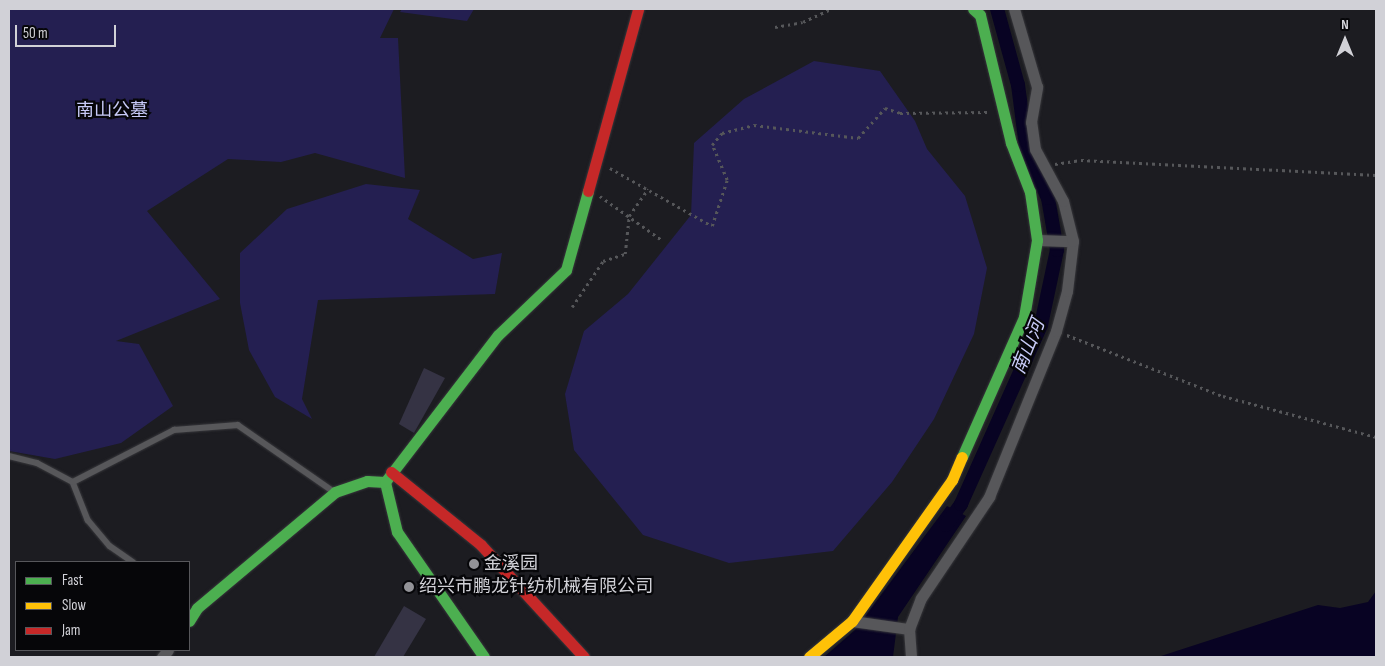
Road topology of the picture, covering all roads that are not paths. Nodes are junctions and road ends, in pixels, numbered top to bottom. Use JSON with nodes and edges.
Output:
{"nodes":[{"id":1,"x":638,"y":9,"type":"edge"},
{"id":2,"x":973,"y":9,"type":"edge"},
{"id":3,"x":1014,"y":9,"type":"edge"},
{"id":4,"x":1037,"y":240,"type":"junction"},
{"id":5,"x":1073,"y":241,"type":"junction"},
{"id":6,"x":9,"y":456,"type":"edge"},
{"id":7,"x":391,"y":472,"type":"junction"},
{"id":8,"x":73,"y":482,"type":"junction"},
{"id":9,"x":385,"y":482,"type":"junction"},
{"id":10,"x":335,"y":492,"type":"junction"},
{"id":11,"x":132,"y":561,"type":"edge"},
{"id":12,"x":193,"y":605,"type":"edge"},
{"id":13,"x":852,"y":621,"type":"junction"},
{"id":14,"x":909,"y":629,"type":"junction"},
{"id":15,"x":484,"y":657,"type":"edge"},
{"id":16,"x":584,"y":657,"type":"edge"},
{"id":17,"x":809,"y":657,"type":"edge"},
{"id":18,"x":911,"y":657,"type":"edge"}],
"edges":[{"from":1,"to":7,"type":"street"},
{"from":2,"to":4,"type":"street"},
{"from":3,"to":5,"type":"street"},
{"from":4,"to":5,"type":"street"},
{"from":4,"to":13,"type":"street"},
{"from":5,"to":14,"type":"street"},
{"from":6,"to":8,"type":"lane"},
{"from":7,"to":9,"type":"street"},
{"from":7,"to":16,"type":"street"},
{"from":8,"to":10,"type":"lane"},
{"from":8,"to":11,"type":"lane"},
{"from":9,"to":10,"type":"street"},
{"from":9,"to":15,"type":"street"},
{"from":10,"to":12,"type":"street"},
{"from":13,"to":14,"type":"street"},
{"from":13,"to":17,"type":"street"},
{"from":14,"to":18,"type":"street"}]}
